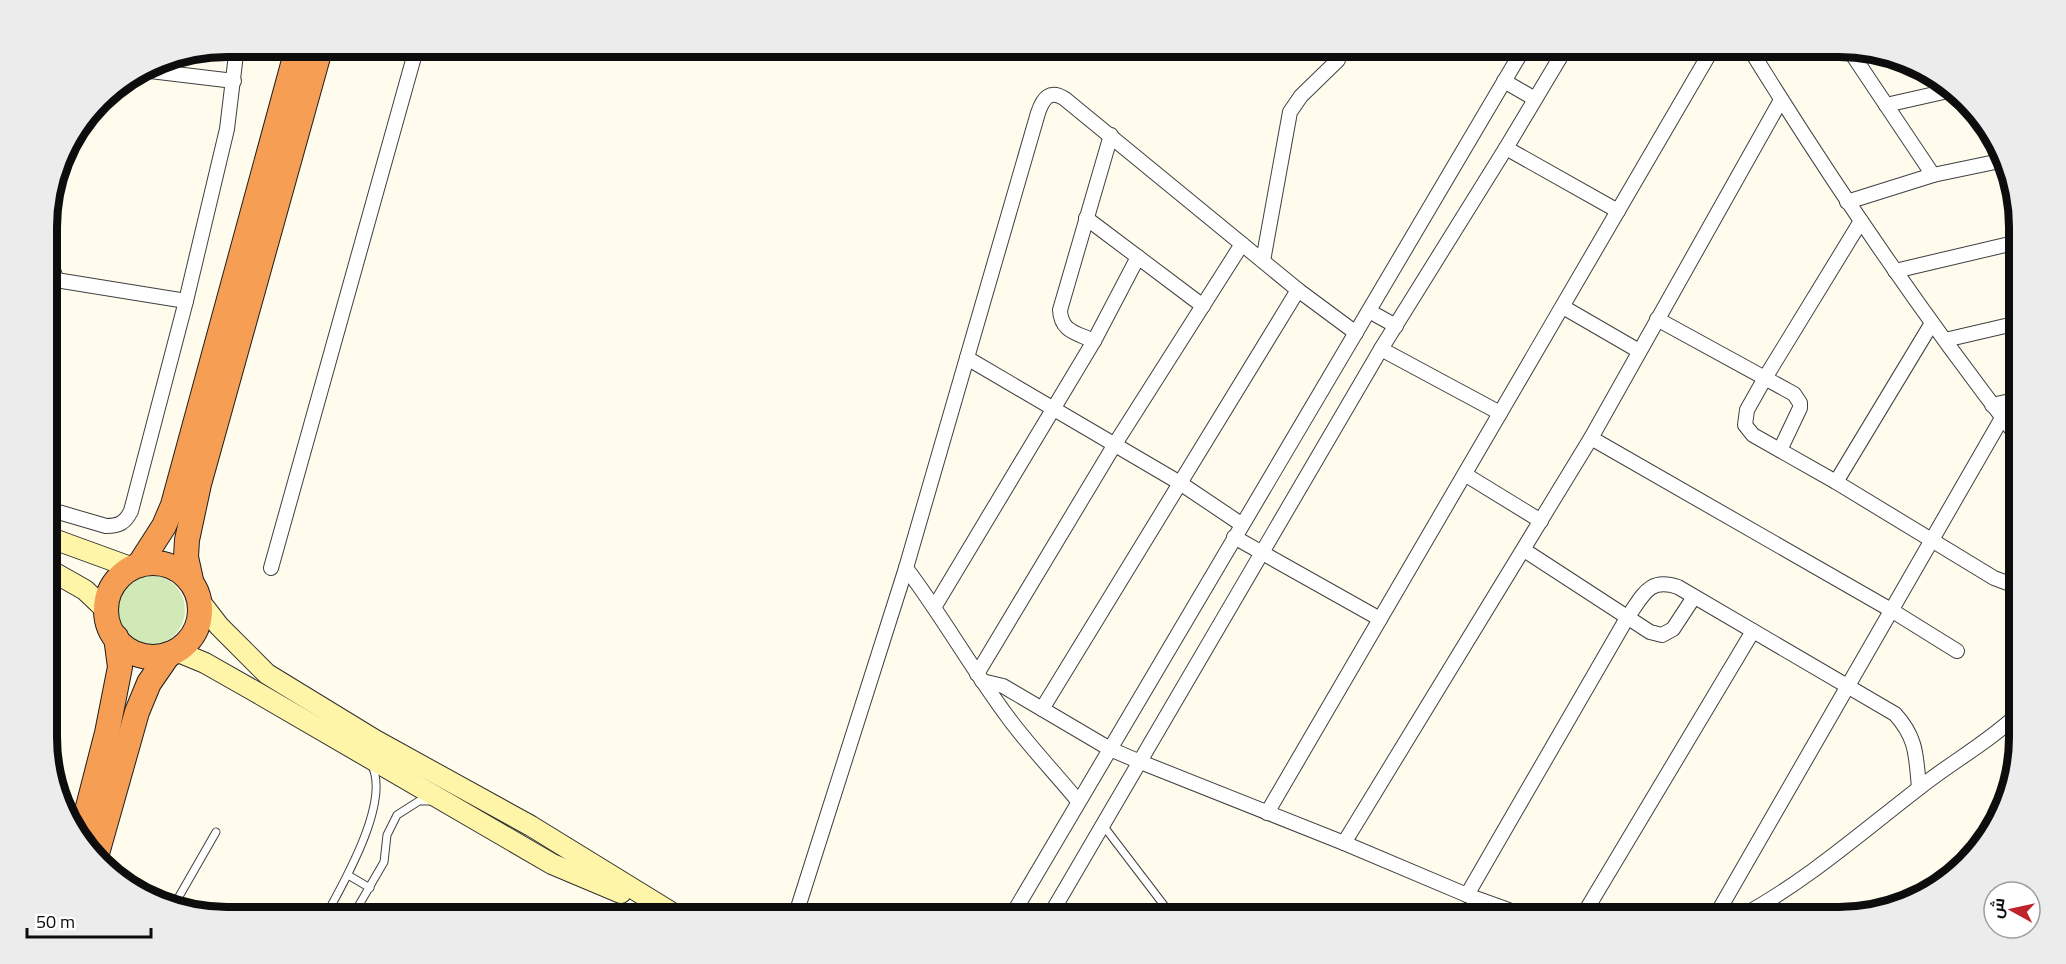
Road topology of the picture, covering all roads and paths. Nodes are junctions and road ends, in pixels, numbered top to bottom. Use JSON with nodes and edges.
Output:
{"nodes":[{"id":1,"x":236,"y":57,"type":"edge"},
{"id":2,"x":285,"y":57,"type":"edge"},
{"id":3,"x":295,"y":57,"type":"edge"},
{"id":4,"x":318,"y":57,"type":"edge"},
{"id":5,"x":414,"y":57,"type":"edge"},
{"id":6,"x":1338,"y":57,"type":"edge"},
{"id":7,"x":1518,"y":57,"type":"edge"},
{"id":8,"x":1560,"y":57,"type":"edge"},
{"id":9,"x":1708,"y":57,"type":"edge"},
{"id":10,"x":1755,"y":57,"type":"edge"},
{"id":11,"x":1854,"y":58,"type":"edge"},
{"id":12,"x":158,"y":72,"type":"edge"},
{"id":13,"x":234,"y":81,"type":"junction"},
{"id":14,"x":1504,"y":81,"type":"junction"},
{"id":15,"x":1942,"y":92,"type":"edge"},
{"id":16,"x":1535,"y":99,"type":"junction"},
{"id":17,"x":1781,"y":100,"type":"junction"},
{"id":18,"x":283,"y":103,"type":"junction"},
{"id":19,"x":1886,"y":105,"type":"junction"},
{"id":20,"x":1111,"y":135,"type":"junction"},
{"id":21,"x":1506,"y":148,"type":"junction"},
{"id":22,"x":1996,"y":162,"type":"edge"},
{"id":23,"x":1933,"y":175,"type":"junction"},
{"id":24,"x":1847,"y":202,"type":"junction"},
{"id":25,"x":1618,"y":211,"type":"junction"},
{"id":26,"x":1086,"y":218,"type":"junction"},
{"id":27,"x":1861,"y":221,"type":"junction"},
{"id":28,"x":1242,"y":244,"type":"junction"},
{"id":29,"x":2009,"y":244,"type":"edge"},
{"id":30,"x":1138,"y":257,"type":"junction"},
{"id":31,"x":1263,"y":261,"type":"junction"},
{"id":32,"x":1894,"y":272,"type":"junction"},
{"id":33,"x":57,"y":280,"type":"edge"},
{"id":34,"x":1298,"y":290,"type":"junction"},
{"id":35,"x":186,"y":301,"type":"junction"},
{"id":36,"x":1203,"y":306,"type":"junction"},
{"id":37,"x":1563,"y":307,"type":"junction"},
{"id":38,"x":1369,"y":311,"type":"junction"},
{"id":39,"x":1657,"y":319,"type":"junction"},
{"id":40,"x":1932,"y":323,"type":"junction"},
{"id":41,"x":2009,"y":325,"type":"edge"},
{"id":42,"x":1396,"y":326,"type":"junction"},
{"id":43,"x":1356,"y":333,"type":"junction"},
{"id":44,"x":1945,"y":340,"type":"junction"},
{"id":45,"x":1094,"y":341,"type":"junction"},
{"id":46,"x":1381,"y":349,"type":"junction"},
{"id":47,"x":1639,"y":351,"type":"junction"},
{"id":48,"x":967,"y":358,"type":"junction"},
{"id":49,"x":1765,"y":378,"type":"junction"},
{"id":50,"x":2009,"y":401,"type":"edge"},
{"id":51,"x":1992,"y":405,"type":"junction"},
{"id":52,"x":1054,"y":409,"type":"junction"},
{"id":53,"x":1500,"y":413,"type":"junction"},
{"id":54,"x":2002,"y":418,"type":"junction"},
{"id":55,"x":2009,"y":427,"type":"edge"},
{"id":56,"x":1591,"y":438,"type":"junction"},
{"id":57,"x":1115,"y":444,"type":"junction"},
{"id":58,"x":1780,"y":450,"type":"junction"},
{"id":59,"x":1466,"y":475,"type":"junction"},
{"id":60,"x":1836,"y":482,"type":"junction"},
{"id":61,"x":1180,"y":483,"type":"junction"},
{"id":62,"x":57,"y":512,"type":"edge"},
{"id":63,"x":1541,"y":521,"type":"junction"},
{"id":64,"x":1241,"y":524,"type":"junction"},
{"id":65,"x":1234,"y":537,"type":"junction"},
{"id":66,"x":57,"y":540,"type":"edge"},
{"id":67,"x":1932,"y":540,"type":"junction"},
{"id":68,"x":1524,"y":550,"type":"junction"},
{"id":69,"x":1262,"y":552,"type":"junction"},
{"id":70,"x":136,"y":566,"type":"junction"},
{"id":71,"x":271,"y":568,"type":"dead end"},
{"id":72,"x":906,"y":568,"type":"junction"},
{"id":73,"x":57,"y":574,"type":"edge"},
{"id":74,"x":2009,"y":584,"type":"edge"},
{"id":75,"x":195,"y":590,"type":"junction"},
{"id":76,"x":1694,"y":597,"type":"junction"},
{"id":77,"x":934,"y":606,"type":"junction"},
{"id":78,"x":1891,"y":610,"type":"junction"},
{"id":79,"x":107,"y":611,"type":"junction"},
{"id":80,"x":1627,"y":618,"type":"junction"},
{"id":81,"x":1380,"y":619,"type":"junction"},
{"id":82,"x":1753,"y":631,"type":"junction"},
{"id":83,"x":116,"y":637,"type":"junction"},
{"id":84,"x":1957,"y":651,"type":"dead end"},
{"id":85,"x":172,"y":652,"type":"junction"},
{"id":86,"x":980,"y":677,"type":"junction"},
{"id":87,"x":1848,"y":686,"type":"junction"},
{"id":88,"x":1042,"y":709,"type":"junction"},
{"id":89,"x":2009,"y":721,"type":"edge"},
{"id":90,"x":1110,"y":749,"type":"junction"},
{"id":91,"x":365,"y":754,"type":"junction"},
{"id":92,"x":1138,"y":761,"type":"junction"},
{"id":93,"x":1919,"y":788,"type":"junction"},
{"id":94,"x":1078,"y":801,"type":"junction"},
{"id":95,"x":444,"y":802,"type":"junction"},
{"id":96,"x":1267,"y":813,"type":"junction"},
{"id":97,"x":1102,"y":824,"type":"junction"},
{"id":98,"x":83,"y":826,"type":"edge"},
{"id":99,"x":216,"y":832,"type":"dead end"},
{"id":100,"x":1344,"y":843,"type":"junction"},
{"id":101,"x":99,"y":848,"type":"edge"},
{"id":102,"x":348,"y":875,"type":"junction"},
{"id":103,"x":370,"y":888,"type":"junction"},
{"id":104,"x":1467,"y":895,"type":"junction"},
{"id":105,"x":177,"y":899,"type":"edge"},
{"id":106,"x":1483,"y":901,"type":"junction"},
{"id":107,"x":331,"y":907,"type":"edge"},
{"id":108,"x":358,"y":907,"type":"edge"},
{"id":109,"x":655,"y":907,"type":"edge"},
{"id":110,"x":663,"y":907,"type":"edge"},
{"id":111,"x":798,"y":907,"type":"edge"},
{"id":112,"x":1017,"y":907,"type":"edge"},
{"id":113,"x":1054,"y":907,"type":"edge"},
{"id":114,"x":1165,"y":907,"type":"edge"},
{"id":115,"x":1473,"y":907,"type":"edge"},
{"id":116,"x":1500,"y":907,"type":"edge"},
{"id":117,"x":1588,"y":907,"type":"edge"},
{"id":118,"x":1721,"y":907,"type":"edge"},
{"id":119,"x":1757,"y":907,"type":"edge"}],
"edges":[{"from":1,"to":13,"type":"street"},
{"from":2,"to":18,"type":"street"},
{"from":3,"to":18,"type":"highway"},
{"from":4,"to":75,"type":"highway"},
{"from":5,"to":71,"type":"street"},
{"from":6,"to":31,"type":"street"},
{"from":7,"to":14,"type":"street"},
{"from":8,"to":16,"type":"street"},
{"from":9,"to":25,"type":"street"},
{"from":10,"to":17,"type":"street"},
{"from":11,"to":19,"type":"street"},
{"from":12,"to":13,"type":"street"},
{"from":13,"to":35,"type":"street"},
{"from":14,"to":16,"type":"street"},
{"from":14,"to":38,"type":"street"},
{"from":15,"to":19,"type":"street"},
{"from":16,"to":21,"type":"street"},
{"from":17,"to":24,"type":"street"},
{"from":17,"to":39,"type":"street"},
{"from":18,"to":70,"type":"highway"},
{"from":19,"to":23,"type":"street"},
{"from":20,"to":26,"type":"street"},
{"from":20,"to":28,"type":"street"},
{"from":20,"to":48,"type":"street"},
{"from":21,"to":25,"type":"street"},
{"from":21,"to":42,"type":"street"},
{"from":22,"to":23,"type":"street"},
{"from":23,"to":24,"type":"street"},
{"from":24,"to":27,"type":"street"},
{"from":25,"to":37,"type":"street"},
{"from":26,"to":30,"type":"street"},
{"from":26,"to":45,"type":"street"},
{"from":27,"to":32,"type":"street"},
{"from":27,"to":49,"type":"street"},
{"from":28,"to":31,"type":"street"},
{"from":28,"to":36,"type":"street"},
{"from":29,"to":32,"type":"street"},
{"from":30,"to":36,"type":"street"},
{"from":30,"to":45,"type":"street"},
{"from":31,"to":34,"type":"street"},
{"from":32,"to":40,"type":"street"},
{"from":33,"to":35,"type":"street"},
{"from":34,"to":43,"type":"street"},
{"from":34,"to":61,"type":"street"},
{"from":35,"to":62,"type":"street"},
{"from":36,"to":57,"type":"street"},
{"from":37,"to":47,"type":"street"},
{"from":37,"to":53,"type":"street"},
{"from":38,"to":42,"type":"street"},
{"from":38,"to":43,"type":"street"},
{"from":39,"to":47,"type":"street"},
{"from":39,"to":49,"type":"street"},
{"from":40,"to":44,"type":"street"},
{"from":40,"to":60,"type":"street"},
{"from":41,"to":44,"type":"street"},
{"from":42,"to":46,"type":"street"},
{"from":43,"to":64,"type":"street"},
{"from":44,"to":51,"type":"street"},
{"from":45,"to":52,"type":"street"},
{"from":46,"to":53,"type":"street"},
{"from":46,"to":69,"type":"street"},
{"from":47,"to":56,"type":"street"},
{"from":48,"to":52,"type":"street"},
{"from":48,"to":72,"type":"street"},
{"from":49,"to":58,"type":"street"},
{"from":49,"to":58,"type":"street"},
{"from":50,"to":51,"type":"street"},
{"from":51,"to":54,"type":"street"},
{"from":52,"to":57,"type":"street"},
{"from":52,"to":77,"type":"street"},
{"from":53,"to":59,"type":"street"},
{"from":54,"to":55,"type":"street"},
{"from":54,"to":67,"type":"street"},
{"from":56,"to":63,"type":"street"},
{"from":56,"to":78,"type":"street"},
{"from":57,"to":61,"type":"street"},
{"from":57,"to":86,"type":"street"},
{"from":58,"to":60,"type":"street"},
{"from":59,"to":63,"type":"street"},
{"from":59,"to":81,"type":"street"},
{"from":60,"to":67,"type":"street"},
{"from":61,"to":64,"type":"street"},
{"from":61,"to":88,"type":"street"},
{"from":63,"to":68,"type":"street"},
{"from":64,"to":65,"type":"street"},
{"from":65,"to":69,"type":"street"},
{"from":65,"to":90,"type":"street"},
{"from":66,"to":70,"type":"street"},
{"from":67,"to":74,"type":"street"},
{"from":67,"to":78,"type":"street"},
{"from":68,"to":80,"type":"street"},
{"from":68,"to":100,"type":"street"},
{"from":69,"to":81,"type":"street"},
{"from":69,"to":92,"type":"street"},
{"from":70,"to":75,"type":"highway"},
{"from":70,"to":79,"type":"highway"},
{"from":72,"to":77,"type":"street"},
{"from":72,"to":111,"type":"street"},
{"from":73,"to":79,"type":"street"},
{"from":75,"to":85,"type":"highway"},
{"from":75,"to":110,"type":"street"},
{"from":76,"to":80,"type":"street"},
{"from":76,"to":80,"type":"street"},
{"from":76,"to":82,"type":"street"},
{"from":77,"to":86,"type":"street"},
{"from":78,"to":84,"type":"street"},
{"from":78,"to":87,"type":"street"},
{"from":79,"to":83,"type":"highway"},
{"from":80,"to":104,"type":"street"},
{"from":81,"to":96,"type":"street"},
{"from":82,"to":87,"type":"street"},
{"from":82,"to":117,"type":"street"},
{"from":83,"to":85,"type":"highway"},
{"from":83,"to":98,"type":"highway"},
{"from":85,"to":91,"type":"street"},
{"from":85,"to":101,"type":"highway"},
{"from":86,"to":88,"type":"street"},
{"from":86,"to":94,"type":"street"},
{"from":87,"to":93,"type":"street"},
{"from":87,"to":118,"type":"street"},
{"from":88,"to":90,"type":"street"},
{"from":89,"to":93,"type":"street"},
{"from":90,"to":92,"type":"street"},
{"from":90,"to":94,"type":"street"},
{"from":91,"to":95,"type":"street"},
{"from":91,"to":102,"type":"lane"},
{"from":92,"to":96,"type":"street"},
{"from":92,"to":97,"type":"street"},
{"from":93,"to":119,"type":"street"},
{"from":94,"to":112,"type":"street"},
{"from":95,"to":103,"type":"lane"},
{"from":95,"to":109,"type":"street"},
{"from":96,"to":100,"type":"street"},
{"from":97,"to":113,"type":"street"},
{"from":97,"to":114,"type":"lane"},
{"from":99,"to":105,"type":"lane"},
{"from":100,"to":104,"type":"street"},
{"from":102,"to":103,"type":"lane"},
{"from":102,"to":107,"type":"lane"},
{"from":103,"to":108,"type":"lane"},
{"from":104,"to":106,"type":"street"},
{"from":106,"to":115,"type":"street"},
{"from":106,"to":116,"type":"street"}]}
